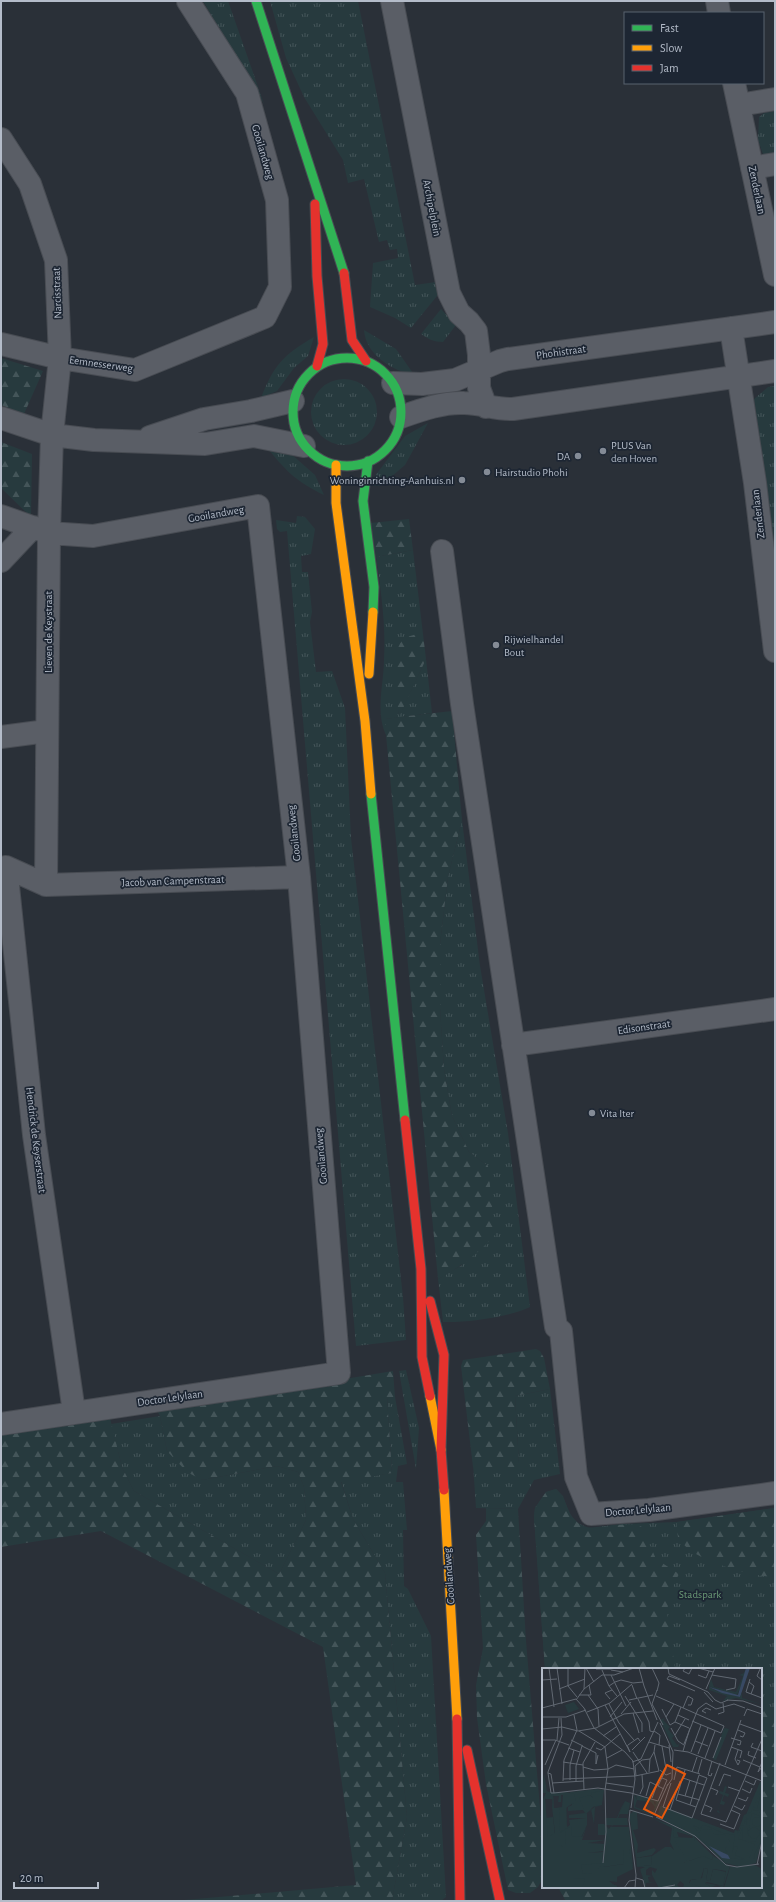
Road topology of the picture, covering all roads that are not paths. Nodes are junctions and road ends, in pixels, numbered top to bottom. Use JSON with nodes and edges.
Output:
{"nodes":[{"id":1,"x":188,"y":1,"type":"edge"},
{"id":2,"x":256,"y":1,"type":"edge"},
{"id":3,"x":392,"y":1,"type":"edge"},
{"id":4,"x":717,"y":1,"type":"edge"},
{"id":5,"x":720,"y":12,"type":"edge"},
{"id":6,"x":734,"y":84,"type":"edge"},
{"id":7,"x":775,"y":99,"type":"edge"},
{"id":8,"x":739,"y":105,"type":"junction"},
{"id":9,"x":1,"y":139,"type":"edge"},
{"id":10,"x":775,"y":164,"type":"edge"},
{"id":11,"x":752,"y":168,"type":"junction"},
{"id":12,"x":315,"y":179,"type":"junction"},
{"id":13,"x":775,"y":275,"type":"edge"},
{"id":14,"x":265,"y":316,"type":"joint"},
{"id":15,"x":775,"y":322,"type":"edge"},
{"id":16,"x":731,"y":328,"type":"junction"},
{"id":17,"x":1,"y":344,"type":"edge"},
{"id":18,"x":60,"y":358,"type":"junction"},
{"id":19,"x":366,"y":361,"type":"junction"},
{"id":20,"x":317,"y":366,"type":"junction"},
{"id":21,"x":480,"y":370,"type":"junction"},
{"id":22,"x":775,"y":371,"type":"edge"},
{"id":23,"x":738,"y":377,"type":"junction"},
{"id":24,"x":393,"y":383,"type":"junction"},
{"id":25,"x":293,"y":401,"type":"junction"},
{"id":26,"x":486,"y":407,"type":"junction"},
{"id":27,"x":401,"y":417,"type":"junction"},
{"id":28,"x":1,"y":418,"type":"edge"},
{"id":29,"x":52,"y":435,"type":"junction"},
{"id":30,"x":140,"y":441,"type":"junction"},
{"id":31,"x":304,"y":446,"type":"junction"},
{"id":32,"x":368,"y":461,"type":"junction"},
{"id":33,"x":336,"y":466,"type":"junction"},
{"id":34,"x":1,"y":516,"type":"edge"},
{"id":35,"x":41,"y":530,"type":"junction"},
{"id":36,"x":442,"y":551,"type":"dead end"},
{"id":37,"x":1,"y":561,"type":"edge"},
{"id":38,"x":775,"y":651,"type":"edge"},
{"id":39,"x":365,"y":721,"type":"junction"},
{"id":40,"x":47,"y":731,"type":"junction"},
{"id":41,"x":1,"y":737,"type":"edge"},
{"id":42,"x":4,"y":868,"type":"edge"},
{"id":43,"x":299,"y":877,"type":"junction"},
{"id":44,"x":46,"y":885,"type":"junction"},
{"id":45,"x":775,"y":1009,"type":"edge"},
{"id":46,"x":513,"y":1045,"type":"junction"},
{"id":47,"x":422,"y":1269,"type":"junction"},
{"id":48,"x":339,"y":1373,"type":"joint"},
{"id":49,"x":74,"y":1412,"type":"junction"},
{"id":50,"x":1,"y":1424,"type":"edge"},
{"id":51,"x":441,"y":1450,"type":"junction"},
{"id":52,"x":775,"y":1493,"type":"edge"},
{"id":53,"x":457,"y":1702,"type":"junction"},
{"id":54,"x":460,"y":1901,"type":"edge"},
{"id":55,"x":500,"y":1901,"type":"edge"}],
"edges":[{"from":1,"to":14,"type":"street","name":"Gooilandweg"},
{"from":2,"to":12,"type":"main road"},
{"from":3,"to":21,"type":"street","name":"Archipelplein"},
{"from":4,"to":5,"type":"street"},
{"from":6,"to":8,"type":"street","name":"Zenderlaan"},
{"from":7,"to":8,"type":"street"},
{"from":8,"to":11,"type":"street","name":"Zenderlaan"},
{"from":9,"to":18,"type":"street","name":"Narcisstraat"},
{"from":10,"to":11,"type":"street"},
{"from":11,"to":13,"type":"street","name":"Zenderlaan"},
{"from":12,"to":19,"type":"main road"},
{"from":12,"to":20,"type":"main road"},
{"from":14,"to":18,"type":"street","name":"Eemnesserweg"},
{"from":15,"to":16,"type":"street","name":"Phohistraat"},
{"from":16,"to":21,"type":"street","name":"Phohistraat"},
{"from":16,"to":23,"type":"street","name":"Zenderlaan"},
{"from":17,"to":18,"type":"street","name":"Eemnesserweg"},
{"from":18,"to":29,"type":"street","name":"Narcisstraat"},
{"from":19,"to":20,"type":"main road"},
{"from":19,"to":24,"type":"main road"},
{"from":20,"to":25,"type":"main road"},
{"from":21,"to":24,"type":"street","name":"Phohistraat"},
{"from":21,"to":26,"type":"street","name":"Archipelplein"},
{"from":22,"to":23,"type":"street"},
{"from":23,"to":26,"type":"street"},
{"from":23,"to":38,"type":"street","name":"Zenderlaan"},
{"from":24,"to":27,"type":"main road"},
{"from":25,"to":30,"type":"street"},
{"from":25,"to":31,"type":"main road"},
{"from":26,"to":27,"type":"street"},
{"from":27,"to":32,"type":"main road"},
{"from":28,"to":29,"type":"street"},
{"from":29,"to":30,"type":"street"},
{"from":29,"to":35,"type":"street","name":"Lieven de Keystraat"},
{"from":30,"to":31,"type":"street"},
{"from":31,"to":33,"type":"main road"},
{"from":32,"to":33,"type":"main road"},
{"from":32,"to":39,"type":"main road","name":"Gooilandweg"},
{"from":33,"to":39,"type":"main road","name":"Gooilandweg"},
{"from":34,"to":35,"type":"street"},
{"from":35,"to":37,"type":"street"},
{"from":35,"to":40,"type":"street","name":"Lieven de Keystraat"},
{"from":35,"to":43,"type":"street","name":"Gooilandweg"},
{"from":36,"to":46,"type":"street"},
{"from":39,"to":47,"type":"main road","name":"Gooilandweg"},
{"from":40,"to":41,"type":"street"},
{"from":40,"to":44,"type":"street","name":"Lieven de Keystraat"},
{"from":42,"to":44,"type":"street"},
{"from":42,"to":49,"type":"street","name":"Hendrick de Keyserstraat"},
{"from":43,"to":44,"type":"street","name":"Jacob van Campenstraat"},
{"from":43,"to":48,"type":"street","name":"Gooilandweg"},
{"from":45,"to":46,"type":"street","name":"Edisonstraat"},
{"from":46,"to":52,"type":"street","name":"Doctor Lelylaan"},
{"from":47,"to":51,"type":"main road","name":"Gooilandweg"},
{"from":47,"to":51,"type":"main road","name":"Gooilandweg"},
{"from":48,"to":49,"type":"street","name":"Doctor Lelylaan"},
{"from":49,"to":50,"type":"street","name":"Doctor Lelylaan"},
{"from":51,"to":53,"type":"main road","name":"Gooilandweg"},
{"from":53,"to":54,"type":"main road","name":"Gooilandweg"},
{"from":53,"to":55,"type":"main road","name":"Gooilandweg"}]}
